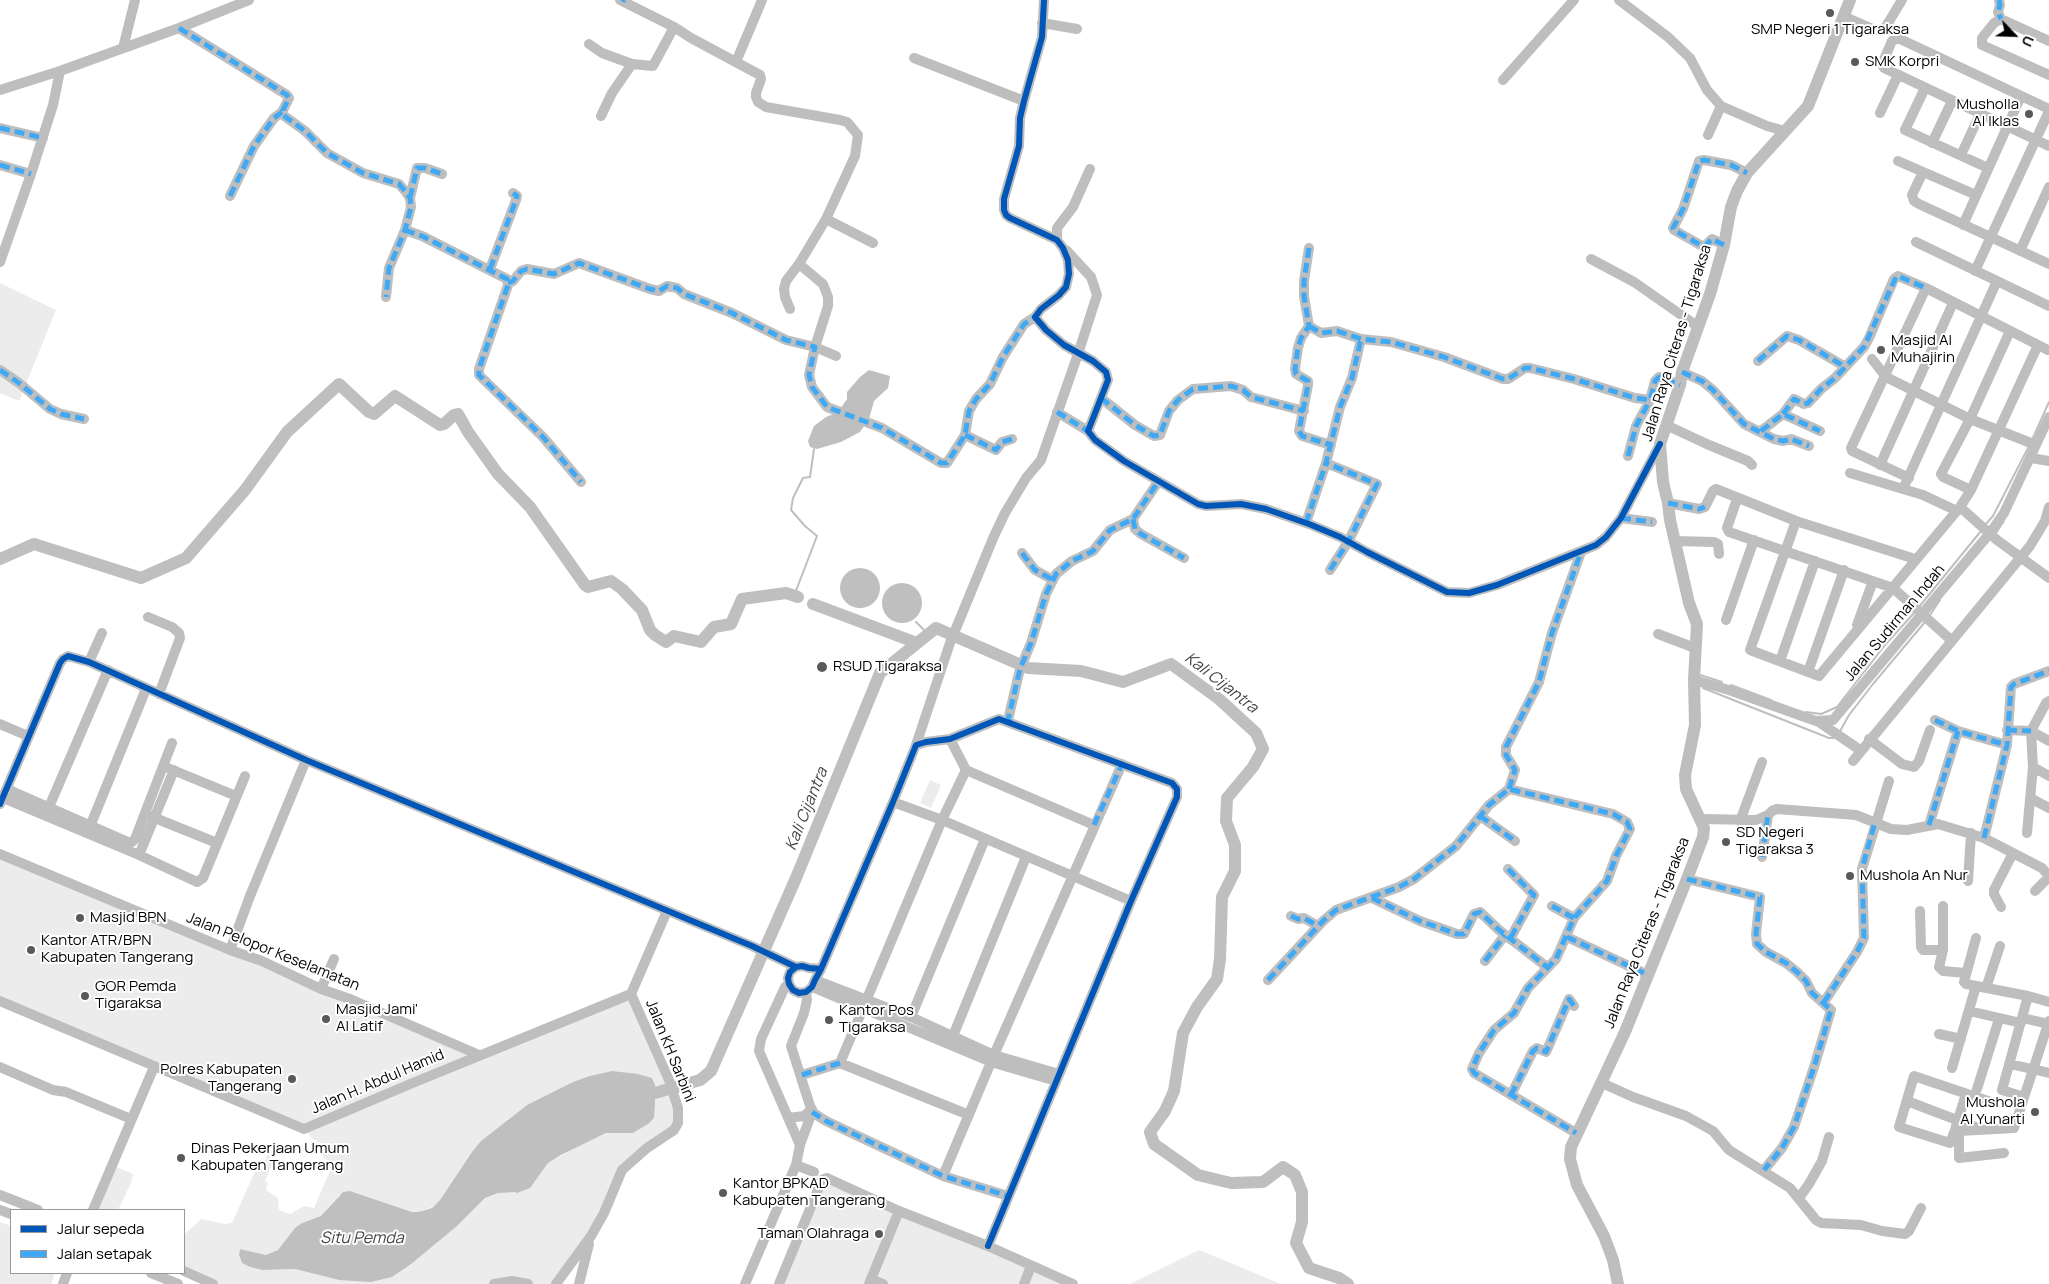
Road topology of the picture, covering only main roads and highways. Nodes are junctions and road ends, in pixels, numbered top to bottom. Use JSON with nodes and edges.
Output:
{"nodes":[{"id":1,"x":1850,"y":0,"type":"edge"},
{"id":2,"x":1618,"y":1284,"type":"edge"}],
"edges":[{"from":1,"to":2,"type":"main road","name":"Jalan Raya Citeras - Tigaraksa"}]}
